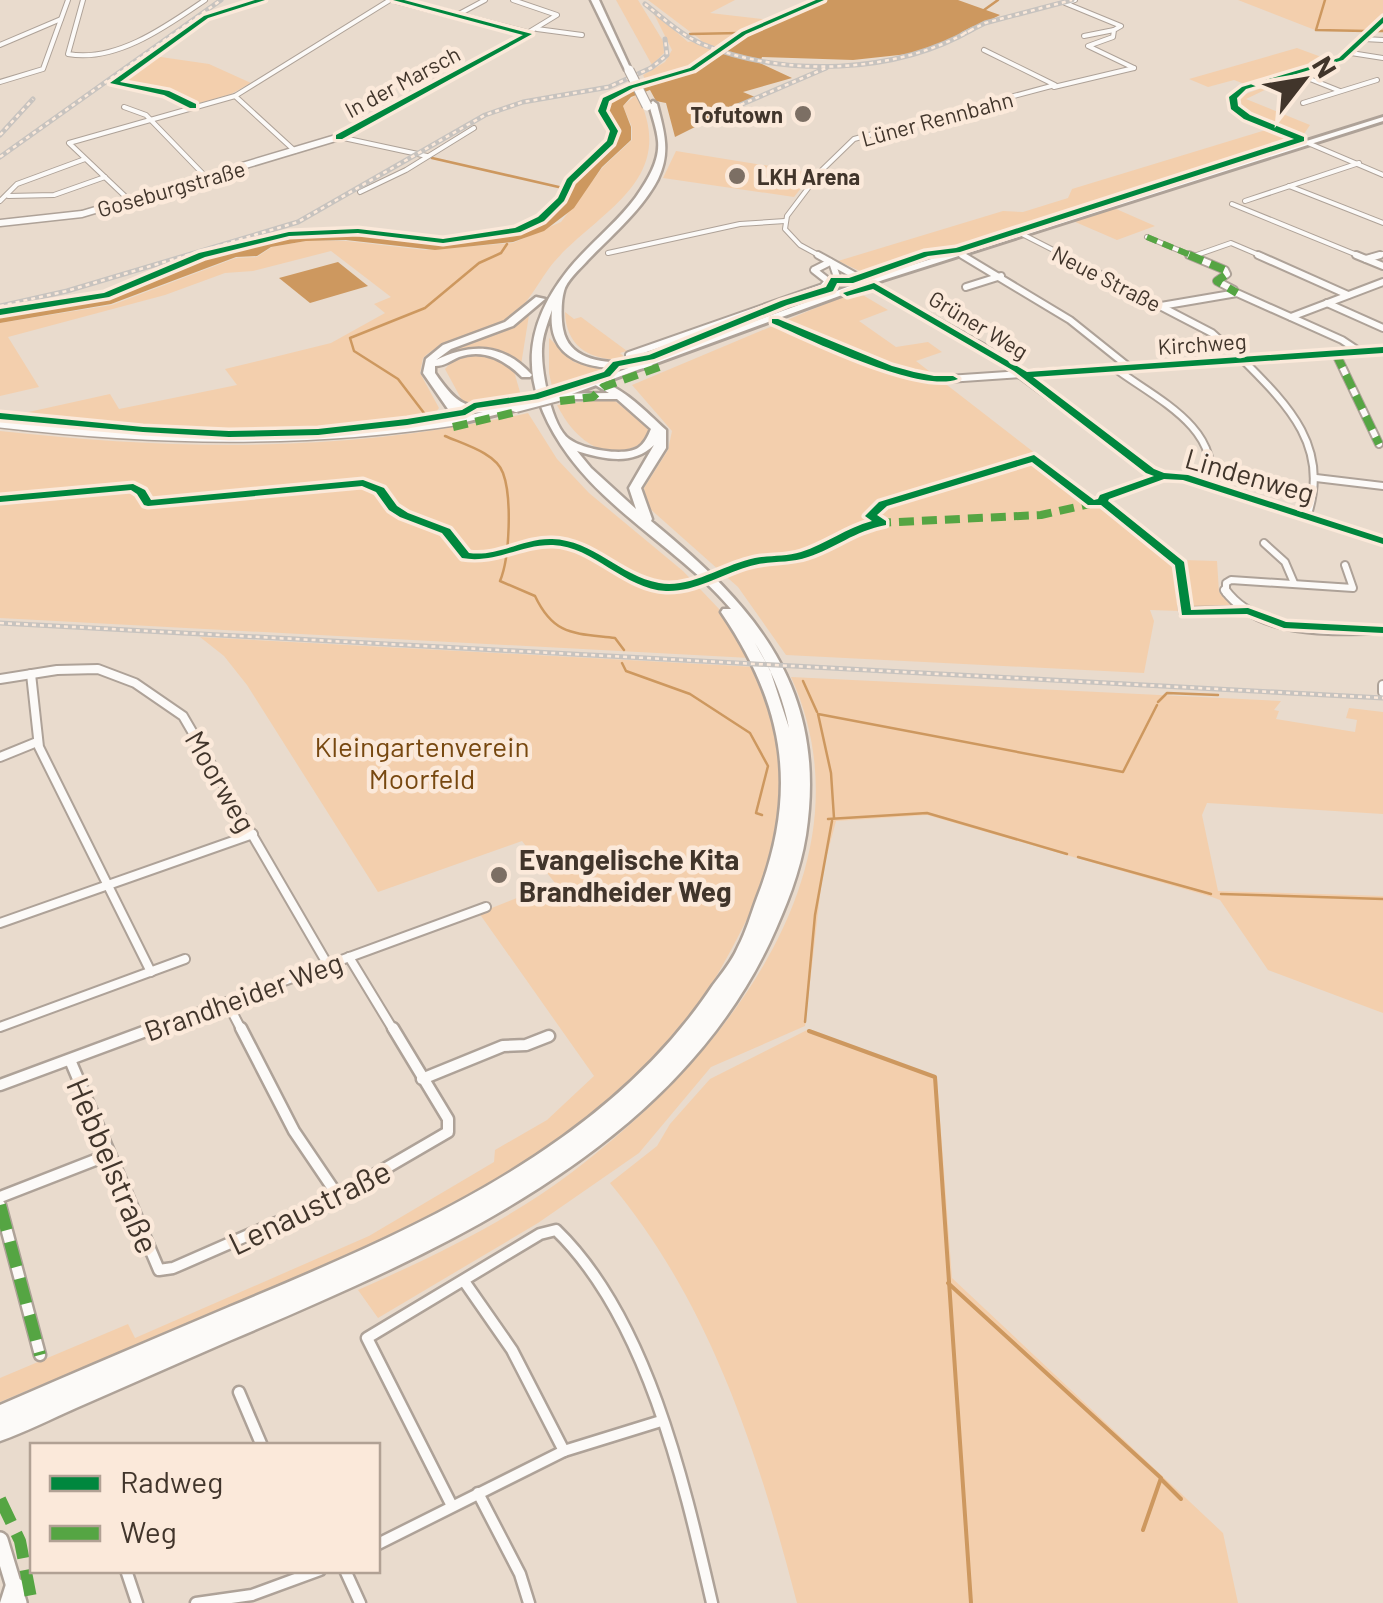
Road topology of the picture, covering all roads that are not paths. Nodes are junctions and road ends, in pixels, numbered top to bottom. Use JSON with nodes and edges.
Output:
{"nodes":[{"id":1,"x":68,"y":0,"type":"edge"},
{"id":2,"x":83,"y":0,"type":"edge"},
{"id":3,"x":206,"y":0,"type":"edge"},
{"id":4,"x":393,"y":0,"type":"edge"},
{"id":5,"x":485,"y":0,"type":"edge"},
{"id":6,"x":513,"y":0,"type":"edge"},
{"id":7,"x":598,"y":0,"type":"edge"},
{"id":8,"x":1076,"y":0,"type":"edge"},
{"id":9,"x":459,"y":14,"type":"junction"},
{"id":10,"x":61,"y":19,"type":"junction"},
{"id":11,"x":530,"y":30,"type":"junction"},
{"id":12,"x":1114,"y":30,"type":"junction"},
{"id":13,"x":1372,"y":32,"type":"dead end"},
{"id":14,"x":582,"y":34,"type":"dead end"},
{"id":15,"x":1084,"y":36,"type":"dead end"},
{"id":16,"x":1364,"y":39,"type":"junction"},
{"id":17,"x":1383,"y":40,"type":"edge"},
{"id":18,"x":0,"y":45,"type":"edge"},
{"id":19,"x":984,"y":50,"type":"dead end"},
{"id":20,"x":1351,"y":54,"type":"junction"},
{"id":21,"x":1383,"y":58,"type":"edge"},
{"id":22,"x":1295,"y":73,"type":"junction"},
{"id":23,"x":1378,"y":80,"type":"dead end"},
{"id":24,"x":1,"y":86,"type":"edge"},
{"id":25,"x":1054,"y":87,"type":"junction"},
{"id":26,"x":1340,"y":91,"type":"junction"},
{"id":27,"x":235,"y":96,"type":"junction"},
{"id":28,"x":1304,"y":103,"type":"dead end"},
{"id":29,"x":650,"y":105,"type":"junction"},
{"id":30,"x":124,"y":107,"type":"dead end"},
{"id":31,"x":150,"y":118,"type":"junction"},
{"id":32,"x":1383,"y":119,"type":"edge"},
{"id":33,"x":474,"y":128,"type":"dead end"},
{"id":34,"x":339,"y":137,"type":"junction"},
{"id":35,"x":1309,"y":142,"type":"junction"},
{"id":36,"x":294,"y":152,"type":"junction"},
{"id":37,"x":428,"y":157,"type":"junction"},
{"id":38,"x":85,"y":159,"type":"junction"},
{"id":39,"x":1359,"y":163,"type":"junction"},
{"id":40,"x":1383,"y":174,"type":"edge"},
{"id":41,"x":206,"y":177,"type":"junction"},
{"id":42,"x":105,"y":178,"type":"junction"},
{"id":43,"x":1289,"y":186,"type":"junction"},
{"id":44,"x":360,"y":192,"type":"dead end"},
{"id":45,"x":8,"y":196,"type":"junction"},
{"id":46,"x":129,"y":200,"type":"junction"},
{"id":47,"x":0,"y":201,"type":"edge"},
{"id":48,"x":1246,"y":201,"type":"dead end"},
{"id":49,"x":1232,"y":204,"type":"dead end"},
{"id":50,"x":785,"y":221,"type":"junction"},
{"id":51,"x":0,"y":223,"type":"edge"},
{"id":52,"x":1383,"y":223,"type":"edge"},
{"id":53,"x":1020,"y":233,"type":"junction"},
{"id":54,"x":1147,"y":237,"type":"dead end"},
{"id":55,"x":958,"y":253,"type":"junction"},
{"id":56,"x":608,"y":254,"type":"dead end"},
{"id":57,"x":1383,"y":254,"type":"edge"},
{"id":58,"x":1194,"y":256,"type":"junction"},
{"id":59,"x":1366,"y":259,"type":"junction"},
{"id":60,"x":830,"y":262,"type":"junction"},
{"id":61,"x":1383,"y":266,"type":"edge"},
{"id":62,"x":564,"y":276,"type":"junction"},
{"id":63,"x":1002,"y":276,"type":"junction"},
{"id":64,"x":867,"y":282,"type":"junction"},
{"id":65,"x":1383,"y":282,"type":"edge"},
{"id":66,"x":966,"y":287,"type":"dead end"},
{"id":67,"x":1237,"y":293,"type":"junction"},
{"id":68,"x":832,"y":294,"type":"junction"},
{"id":69,"x":1348,"y":295,"type":"junction"},
{"id":70,"x":540,"y":299,"type":"junction"},
{"id":71,"x":1327,"y":303,"type":"junction"},
{"id":72,"x":1162,"y":306,"type":"junction"},
{"id":73,"x":1291,"y":316,"type":"junction"},
{"id":74,"x":1383,"y":328,"type":"edge"},
{"id":75,"x":1383,"y":350,"type":"edge"},
{"id":76,"x":1360,"y":352,"type":"junction"},
{"id":77,"x":1336,"y":354,"type":"junction"},
{"id":78,"x":629,"y":355,"type":"dead end"},
{"id":79,"x":1242,"y":360,"type":"junction"},
{"id":80,"x":648,"y":365,"type":"junction"},
{"id":81,"x":1116,"y":368,"type":"junction"},
{"id":82,"x":1130,"y":368,"type":"junction"},
{"id":83,"x":625,"y":374,"type":"junction"},
{"id":84,"x":1024,"y":374,"type":"junction"},
{"id":85,"x":526,"y":375,"type":"junction"},
{"id":86,"x":948,"y":379,"type":"dead end"},
{"id":87,"x":436,"y":382,"type":"junction"},
{"id":88,"x":598,"y":383,"type":"junction"},
{"id":89,"x":615,"y":391,"type":"junction"},
{"id":90,"x":558,"y":396,"type":"junction"},
{"id":91,"x":446,"y":398,"type":"junction"},
{"id":92,"x":626,"y":400,"type":"junction"},
{"id":93,"x":516,"y":408,"type":"junction"},
{"id":94,"x":461,"y":420,"type":"junction"},
{"id":95,"x":654,"y":422,"type":"junction"},
{"id":96,"x":0,"y":424,"type":"edge"},
{"id":97,"x":562,"y":438,"type":"junction"},
{"id":98,"x":1379,"y":444,"type":"dead end"},
{"id":99,"x":1163,"y":476,"type":"junction"},
{"id":100,"x":1316,"y":478,"type":"junction"},
{"id":101,"x":1209,"y":485,"type":"junction"},
{"id":102,"x":1383,"y":486,"type":"edge"},
{"id":103,"x":1308,"y":516,"type":"junction"},
{"id":104,"x":658,"y":533,"type":"junction"},
{"id":105,"x":1383,"y":541,"type":"edge"},
{"id":106,"x":1264,"y":543,"type":"dead end"},
{"id":107,"x":1345,"y":565,"type":"dead end"},
{"id":108,"x":1294,"y":583,"type":"junction"},
{"id":109,"x":1248,"y":611,"type":"junction"},
{"id":110,"x":1383,"y":630,"type":"edge"},
{"id":111,"x":31,"y":674,"type":"junction"},
{"id":112,"x":0,"y":679,"type":"edge"},
{"id":113,"x":37,"y":742,"type":"junction"},
{"id":114,"x":0,"y":757,"type":"edge"},
{"id":115,"x":253,"y":834,"type":"junction"},
{"id":116,"x":106,"y":883,"type":"junction"},
{"id":117,"x":486,"y":907,"type":"dead end"},
{"id":118,"x":0,"y":923,"type":"edge"},
{"id":119,"x":349,"y":958,"type":"junction"},
{"id":120,"x":185,"y":959,"type":"dead end"},
{"id":121,"x":328,"y":966,"type":"junction"},
{"id":122,"x":150,"y":972,"type":"junction"},
{"id":123,"x":227,"y":1002,"type":"junction"},
{"id":124,"x":0,"y":1027,"type":"edge"},
{"id":125,"x":549,"y":1036,"type":"dead end"},
{"id":126,"x":70,"y":1060,"type":"junction"},
{"id":127,"x":422,"y":1079,"type":"junction"},
{"id":128,"x":0,"y":1086,"type":"edge"},
{"id":129,"x":108,"y":1154,"type":"junction"},
{"id":130,"x":338,"y":1196,"type":"junction"},
{"id":131,"x":0,"y":1197,"type":"edge"},
{"id":132,"x":0,"y":1205,"type":"edge"},
{"id":133,"x":159,"y":1270,"type":"joint"},
{"id":134,"x":464,"y":1282,"type":"junction"},
{"id":135,"x":40,"y":1355,"type":"dead end"},
{"id":136,"x":238,"y":1392,"type":"dead end"},
{"id":137,"x":0,"y":1415,"type":"edge"},
{"id":138,"x":661,"y":1421,"type":"junction"},
{"id":139,"x":0,"y":1432,"type":"edge"},
{"id":140,"x":261,"y":1443,"type":"edge"},
{"id":141,"x":564,"y":1451,"type":"junction"},
{"id":142,"x":478,"y":1492,"type":"junction"},
{"id":143,"x":452,"y":1506,"type":"junction"},
{"id":144,"x":0,"y":1540,"type":"edge"},
{"id":145,"x":380,"y":1543,"type":"edge"},
{"id":146,"x":127,"y":1573,"type":"edge"},
{"id":147,"x":312,"y":1573,"type":"edge"},
{"id":148,"x":346,"y":1573,"type":"edge"},
{"id":149,"x":14,"y":1598,"type":"edge"},
{"id":150,"x":137,"y":1603,"type":"edge"},
{"id":151,"x":196,"y":1603,"type":"edge"},
{"id":152,"x":360,"y":1603,"type":"edge"},
{"id":153,"x":529,"y":1603,"type":"edge"},
{"id":154,"x":712,"y":1603,"type":"edge"}],
"edges":[{"from":1,"to":10,"type":"street"},
{"from":2,"to":3,"type":"street"},
{"from":4,"to":9,"type":"street"},
{"from":4,"to":27,"type":"street"},
{"from":5,"to":9,"type":"street"},
{"from":6,"to":11,"type":"street"},
{"from":7,"to":29,"type":"highway","bridge":true},
{"from":8,"to":12,"type":"street"},
{"from":9,"to":11,"type":"street"},
{"from":10,"to":18,"type":"street"},
{"from":10,"to":24,"type":"street"},
{"from":11,"to":14,"type":"street"},
{"from":11,"to":34,"type":"street","name":"In der Marsch"},
{"from":12,"to":15,"type":"street"},
{"from":12,"to":25,"type":"street","name":"Lüner Rennbahn"},
{"from":13,"to":16,"type":"street"},
{"from":16,"to":17,"type":"street"},
{"from":16,"to":20,"type":"street"},
{"from":19,"to":25,"type":"street","name":"Lüner Rennbahn"},
{"from":20,"to":21,"type":"street"},
{"from":20,"to":22,"type":"street"},
{"from":22,"to":26,"type":"street"},
{"from":22,"to":35,"type":"street"},
{"from":23,"to":26,"type":"street"},
{"from":25,"to":50,"type":"street","name":"Lüner Rennbahn"},
{"from":26,"to":28,"type":"street"},
{"from":27,"to":31,"type":"street"},
{"from":27,"to":36,"type":"street"},
{"from":29,"to":62,"type":"highway"},
{"from":29,"to":70,"type":"highway"},
{"from":30,"to":31,"type":"street"},
{"from":31,"to":38,"type":"street"},
{"from":31,"to":41,"type":"street"},
{"from":32,"to":35,"type":"main road"},
{"from":33,"to":37,"type":"street"},
{"from":34,"to":36,"type":"street","name":"Goseburgstraße"},
{"from":34,"to":37,"type":"street"},
{"from":35,"to":39,"type":"street"},
{"from":35,"to":53,"type":"main road"},
{"from":36,"to":41,"type":"street","name":"Goseburgstraße"},
{"from":37,"to":44,"type":"street"},
{"from":38,"to":42,"type":"street"},
{"from":38,"to":45,"type":"street"},
{"from":39,"to":40,"type":"street"},
{"from":39,"to":43,"type":"street"},
{"from":41,"to":46,"type":"street","name":"Goseburgstraße"},
{"from":42,"to":45,"type":"street"},
{"from":42,"to":46,"type":"street"},
{"from":43,"to":48,"type":"street"},
{"from":43,"to":52,"type":"street"},
{"from":45,"to":47,"type":"street"},
{"from":46,"to":51,"type":"street","name":"Goseburgstraße"},
{"from":49,"to":59,"type":"street"},
{"from":50,"to":56,"type":"street"},
{"from":50,"to":60,"type":"street"},
{"from":53,"to":55,"type":"main road"},
{"from":53,"to":72,"type":"street","name":"Neue Straße"},
{"from":54,"to":58,"type":"street"},
{"from":55,"to":63,"type":"street"},
{"from":55,"to":64,"type":"main road"},
{"from":57,"to":59,"type":"street"},
{"from":58,"to":67,"type":"street"},
{"from":58,"to":69,"type":"street"},
{"from":59,"to":61,"type":"street"},
{"from":60,"to":64,"type":"street"},
{"from":60,"to":68,"type":"street"},
{"from":60,"to":78,"type":"street"},
{"from":62,"to":80,"type":"highway"},
{"from":62,"to":97,"type":"highway"},
{"from":63,"to":66,"type":"street"},
{"from":63,"to":82,"type":"street"},
{"from":64,"to":68,"type":"main road"},
{"from":64,"to":84,"type":"street","name":"Grüner Weg"},
{"from":65,"to":69,"type":"street"},
{"from":67,"to":72,"type":"street"},
{"from":67,"to":73,"type":"street"},
{"from":68,"to":80,"type":"main road"},
{"from":69,"to":71,"type":"street"},
{"from":70,"to":85,"type":"highway"},
{"from":70,"to":87,"type":"highway"},
{"from":71,"to":73,"type":"street"},
{"from":71,"to":74,"type":"street"},
{"from":72,"to":79,"type":"street","name":"Neue Straße"},
{"from":73,"to":76,"type":"street"},
{"from":75,"to":76,"type":"street","name":"Kirchweg"},
{"from":76,"to":77,"type":"street","name":"Kirchweg"},
{"from":77,"to":79,"type":"street","name":"Kirchweg"},
{"from":77,"to":98,"type":"street"},
{"from":79,"to":82,"type":"street","name":"Kirchweg"},
{"from":79,"to":100,"type":"street","name":"Neue Straße"},
{"from":80,"to":83,"type":"main road"},
{"from":81,"to":82,"type":"street","name":"Kirchweg"},
{"from":81,"to":84,"type":"street","name":"Kirchweg"},
{"from":81,"to":101,"type":"street"},
{"from":83,"to":88,"type":"main road"},
{"from":83,"to":89,"type":"highway"},
{"from":84,"to":86,"type":"street","name":"Kirchweg"},
{"from":84,"to":99,"type":"street","name":"Grüner Weg"},
{"from":85,"to":87,"type":"highway"},
{"from":85,"to":137,"type":"highway"},
{"from":87,"to":91,"type":"highway"},
{"from":88,"to":89,"type":"highway"},
{"from":88,"to":90,"type":"main road"},
{"from":89,"to":92,"type":"highway"},
{"from":90,"to":92,"type":"highway"},
{"from":90,"to":93,"type":"main road","bridge":true},
{"from":91,"to":93,"type":"highway"},
{"from":91,"to":94,"type":"highway"},
{"from":92,"to":95,"type":"highway"},
{"from":93,"to":94,"type":"main road"},
{"from":94,"to":96,"type":"street"},
{"from":95,"to":97,"type":"highway"},
{"from":95,"to":104,"type":"highway"},
{"from":97,"to":104,"type":"highway"},
{"from":99,"to":101,"type":"street","name":"Lindenweg"},
{"from":99,"to":109,"type":"street","name":"Lindenweg"},
{"from":100,"to":102,"type":"street"},
{"from":100,"to":103,"type":"street","name":"Neue Straße"},
{"from":101,"to":103,"type":"street","name":"Lindenweg"},
{"from":103,"to":105,"type":"street","name":"Lindenweg"},
{"from":104,"to":139,"type":"highway"},
{"from":106,"to":108,"type":"street"},
{"from":107,"to":108,"type":"street"},
{"from":108,"to":109,"type":"street"},
{"from":109,"to":110,"type":"street"},
{"from":111,"to":112,"type":"street","name":"Moorweg"},
{"from":111,"to":113,"type":"street"},
{"from":111,"to":115,"type":"street","name":"Moorweg"},
{"from":113,"to":114,"type":"street"},
{"from":113,"to":116,"type":"street"},
{"from":115,"to":116,"type":"street"},
{"from":115,"to":121,"type":"street","name":"Moorweg"},
{"from":116,"to":118,"type":"street"},
{"from":116,"to":122,"type":"street"},
{"from":117,"to":119,"type":"street","name":"Brandheider Weg"},
{"from":119,"to":121,"type":"street","name":"Brandheider Weg"},
{"from":119,"to":127,"type":"street"},
{"from":120,"to":122,"type":"street"},
{"from":121,"to":123,"type":"street","name":"Brandheider Weg"},
{"from":122,"to":124,"type":"street"},
{"from":123,"to":126,"type":"street","name":"Brandheider Weg"},
{"from":123,"to":130,"type":"street"},
{"from":125,"to":127,"type":"street"},
{"from":126,"to":128,"type":"street","name":"Brandheider Weg"},
{"from":126,"to":129,"type":"street","name":"Hebbelstraße"},
{"from":127,"to":130,"type":"street","name":"Lenaustraße"},
{"from":129,"to":131,"type":"street"},
{"from":129,"to":133,"type":"street","name":"Hebbelstraße"},
{"from":130,"to":133,"type":"street","name":"Lenaustraße"},
{"from":132,"to":135,"type":"street"},
{"from":134,"to":138,"type":"street"},
{"from":134,"to":141,"type":"street"},
{"from":134,"to":143,"type":"street"},
{"from":136,"to":140,"type":"street"},
{"from":138,"to":141,"type":"street"},
{"from":138,"to":154,"type":"street"},
{"from":141,"to":142,"type":"street"},
{"from":142,"to":143,"type":"street"},
{"from":142,"to":153,"type":"street"},
{"from":143,"to":145,"type":"street"},
{"from":144,"to":149,"type":"street"},
{"from":146,"to":150,"type":"street"},
{"from":147,"to":151,"type":"street"},
{"from":148,"to":152,"type":"street"}]}
